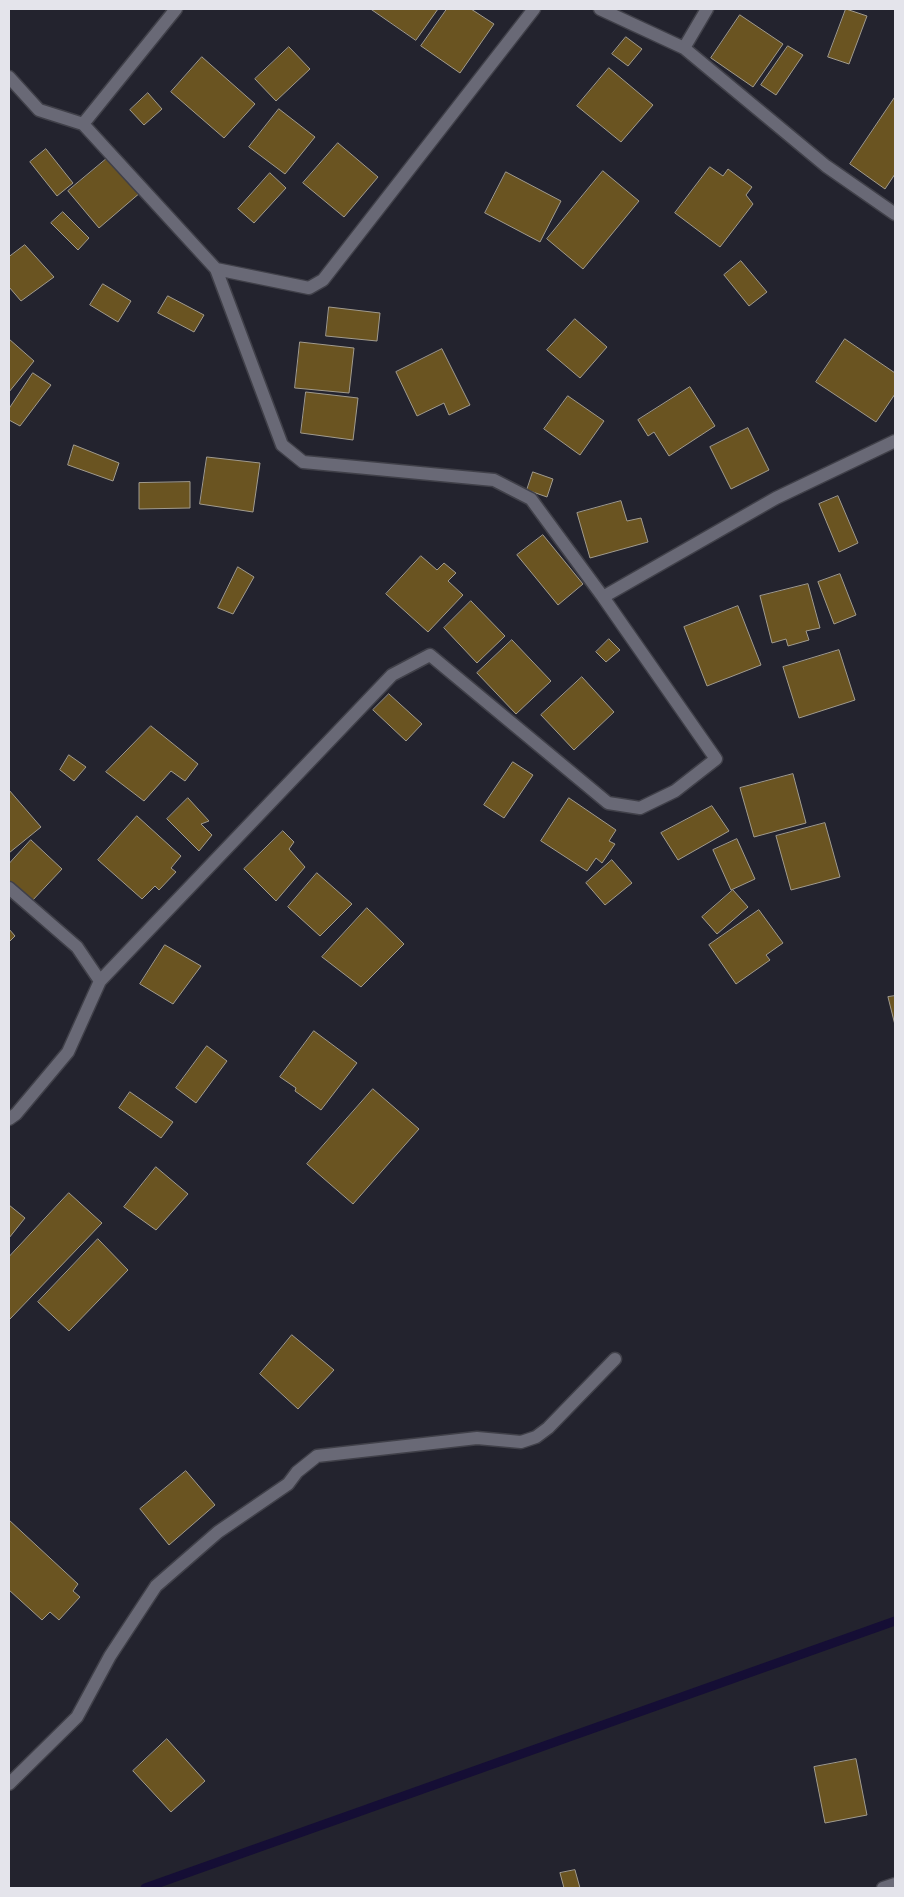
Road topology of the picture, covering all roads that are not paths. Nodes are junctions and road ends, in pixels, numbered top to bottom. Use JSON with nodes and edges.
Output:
{"nodes":[{"id":1,"x":176,"y":9,"type":"edge"},
{"id":2,"x":534,"y":9,"type":"edge"},
{"id":3,"x":600,"y":9,"type":"edge"},
{"id":4,"x":708,"y":9,"type":"edge"},
{"id":5,"x":684,"y":48,"type":"junction"},
{"id":6,"x":9,"y":77,"type":"edge"},
{"id":7,"x":83,"y":124,"type":"junction"},
{"id":8,"x":895,"y":214,"type":"edge"},
{"id":9,"x":216,"y":269,"type":"junction"},
{"id":10,"x":895,"y":441,"type":"edge"},
{"id":11,"x":603,"y":597,"type":"junction"},
{"id":12,"x":9,"y":888,"type":"edge"},
{"id":13,"x":100,"y":981,"type":"junction"},
{"id":14,"x":9,"y":1119,"type":"edge"},
{"id":15,"x":615,"y":1359,"type":"dead end"},
{"id":16,"x":9,"y":1784,"type":"edge"},
{"id":17,"x":895,"y":1884,"type":"edge"},
{"id":18,"x":883,"y":1888,"type":"edge"}],
"edges":[{"from":1,"to":7,"type":"street"},
{"from":2,"to":9,"type":"street"},
{"from":3,"to":5,"type":"street"},
{"from":4,"to":5,"type":"street"},
{"from":5,"to":8,"type":"street"},
{"from":6,"to":7,"type":"street"},
{"from":7,"to":9,"type":"street"},
{"from":9,"to":11,"type":"street"},
{"from":10,"to":11,"type":"street"},
{"from":11,"to":13,"type":"street"},
{"from":12,"to":13,"type":"street"},
{"from":13,"to":14,"type":"street"},
{"from":15,"to":16,"type":"street"},
{"from":17,"to":18,"type":"street"}]}
